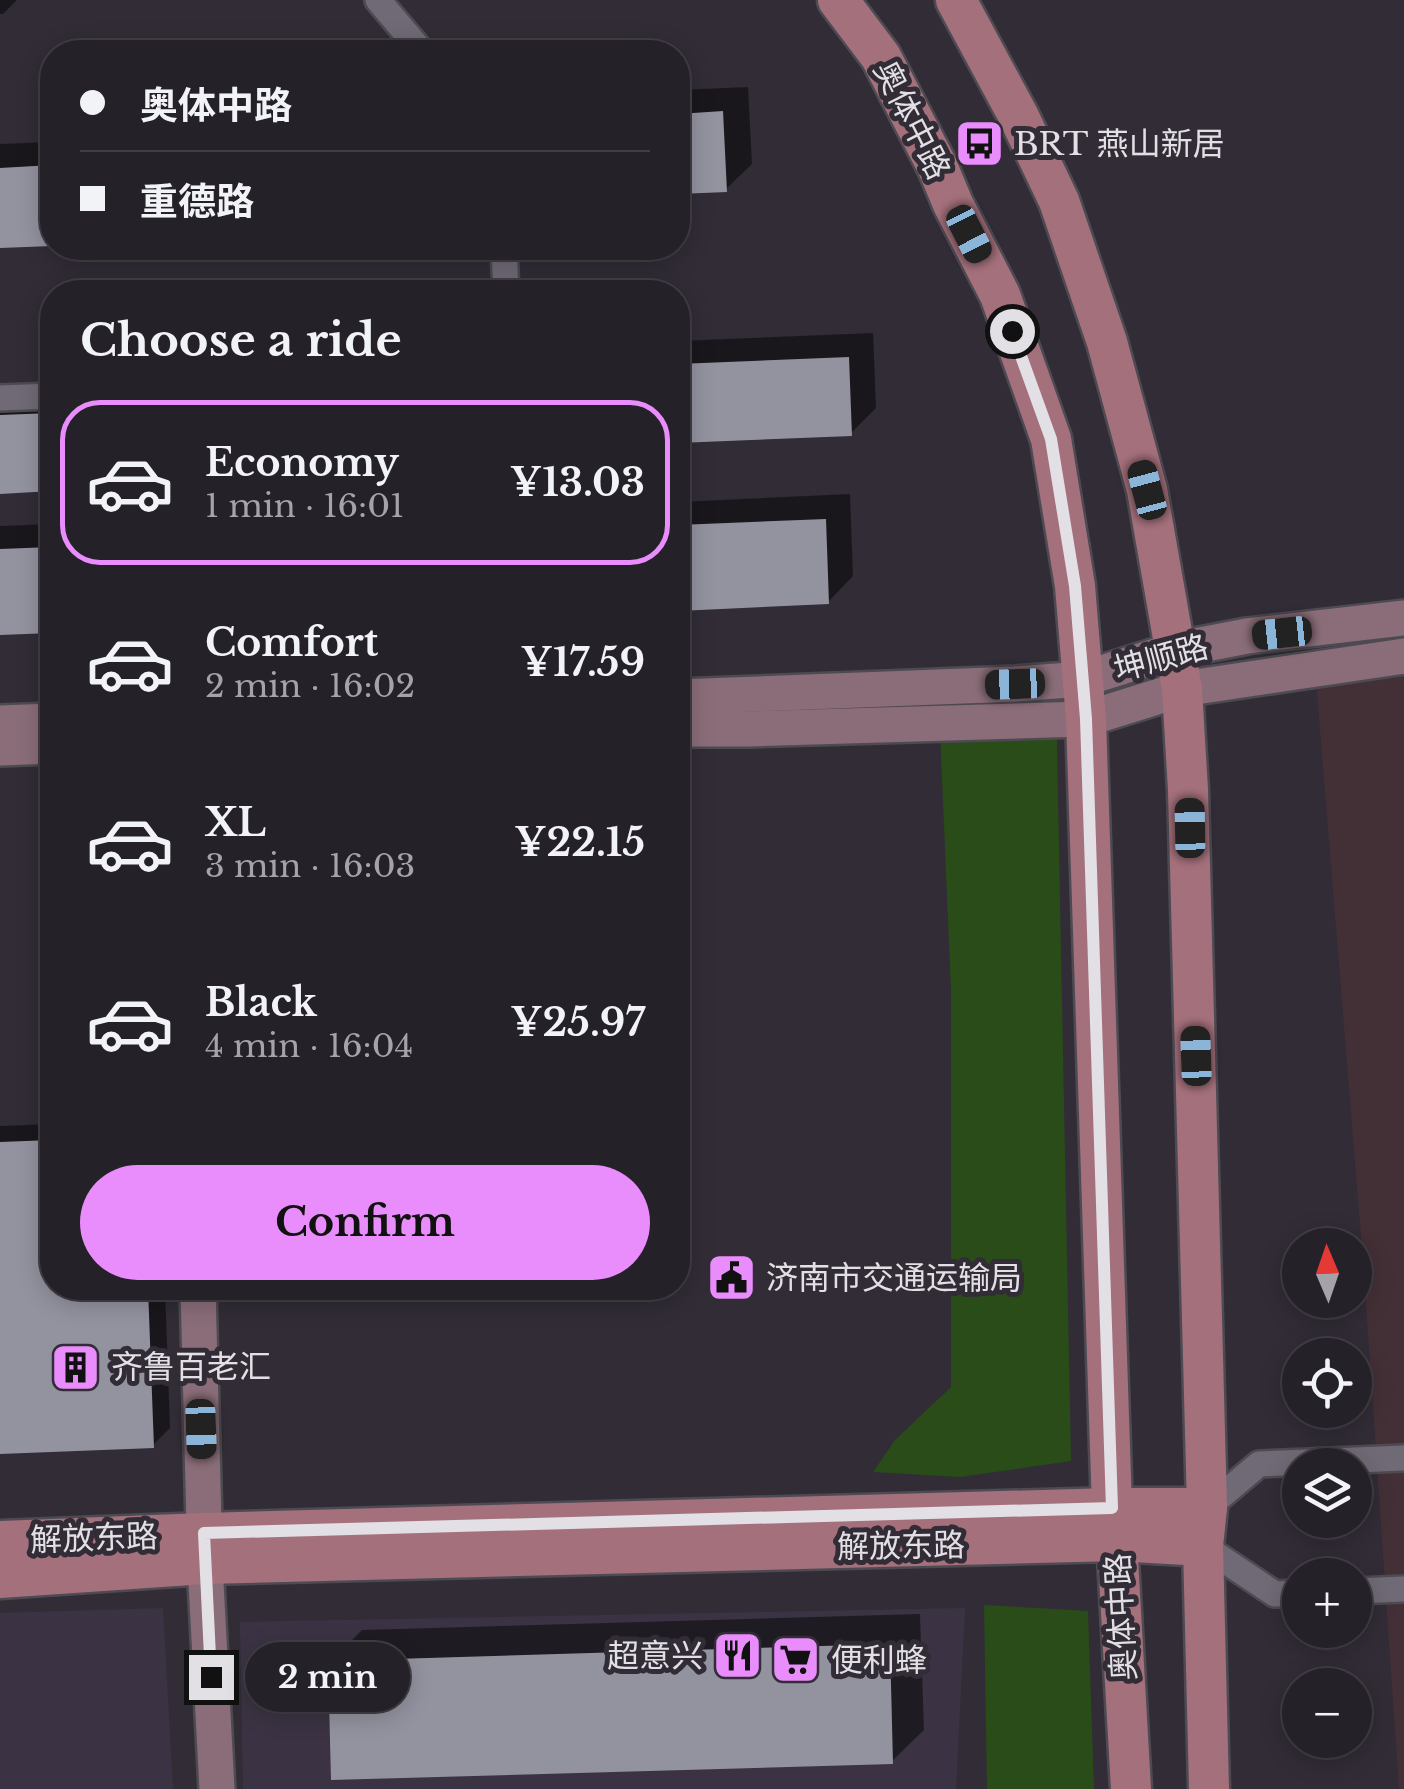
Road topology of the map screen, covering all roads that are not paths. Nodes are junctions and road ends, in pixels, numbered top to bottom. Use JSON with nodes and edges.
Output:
{"nodes":[{"id":1,"x":378,"y":0,"type":"edge"},
{"id":2,"x":838,"y":0,"type":"edge"},
{"id":3,"x":956,"y":0,"type":"edge"},
{"id":4,"x":412,"y":40,"type":"edge"},
{"id":5,"x":40,"y":396,"type":"edge"},
{"id":6,"x":0,"y":398,"type":"edge"},
{"id":7,"x":1404,"y":618,"type":"edge"},
{"id":8,"x":1404,"y":656,"type":"edge"},
{"id":9,"x":1179,"y":669,"type":"junction"},
{"id":10,"x":690,"y":697,"type":"edge"},
{"id":11,"x":1084,"y":699,"type":"junction"},
{"id":12,"x":40,"y":721,"type":"edge"},
{"id":13,"x":0,"y":723,"type":"edge"},
{"id":14,"x":690,"y":728,"type":"edge"},
{"id":15,"x":40,"y":746,"type":"edge"},
{"id":16,"x":0,"y":748,"type":"edge"},
{"id":17,"x":198,"y":1300,"type":"edge"},
{"id":18,"x":1404,"y":1458,"type":"edge"},
{"id":19,"x":1114,"y":1524,"type":"junction"},
{"id":20,"x":1205,"y":1527,"type":"junction"},
{"id":21,"x":0,"y":1541,"type":"edge"},
{"id":22,"x":205,"y":1549,"type":"junction"},
{"id":23,"x":0,"y":1578,"type":"edge"},
{"id":24,"x":1404,"y":1590,"type":"edge"},
{"id":25,"x":1372,"y":1591,"type":"edge"},
{"id":26,"x":1282,"y":1594,"type":"edge"},
{"id":27,"x":217,"y":1789,"type":"edge"},
{"id":28,"x":1131,"y":1789,"type":"edge"},
{"id":29,"x":1209,"y":1789,"type":"edge"}],
"edges":[{"from":1,"to":4,"type":"street"},
{"from":2,"to":11,"type":"main road","name":"奥体中路"},
{"from":3,"to":9,"type":"main road"},
{"from":5,"to":6,"type":"street"},
{"from":7,"to":9,"type":"street","name":"坤顺路"},
{"from":8,"to":9,"type":"street","name":"坤顺路"},
{"from":9,"to":11,"type":"street","name":"坤顺路"},
{"from":9,"to":20,"type":"main road"},
{"from":10,"to":11,"type":"street","name":"坤顺路"},
{"from":11,"to":14,"type":"street","name":"坤顺路"},
{"from":11,"to":19,"type":"main road","name":"奥体中路"},
{"from":12,"to":13,"type":"street"},
{"from":15,"to":16,"type":"street"},
{"from":17,"to":22,"type":"street"},
{"from":18,"to":20,"type":"street"},
{"from":19,"to":20,"type":"main road","name":"解放东路"},
{"from":19,"to":22,"type":"main road","name":"解放东路"},
{"from":19,"to":28,"type":"main road","name":"奥体中路"},
{"from":20,"to":26,"type":"street"},
{"from":20,"to":29,"type":"main road"},
{"from":21,"to":22,"type":"main road","name":"解放东路"},
{"from":22,"to":23,"type":"main road","name":"解放东路"},
{"from":22,"to":27,"type":"street"},
{"from":24,"to":25,"type":"street"}]}
